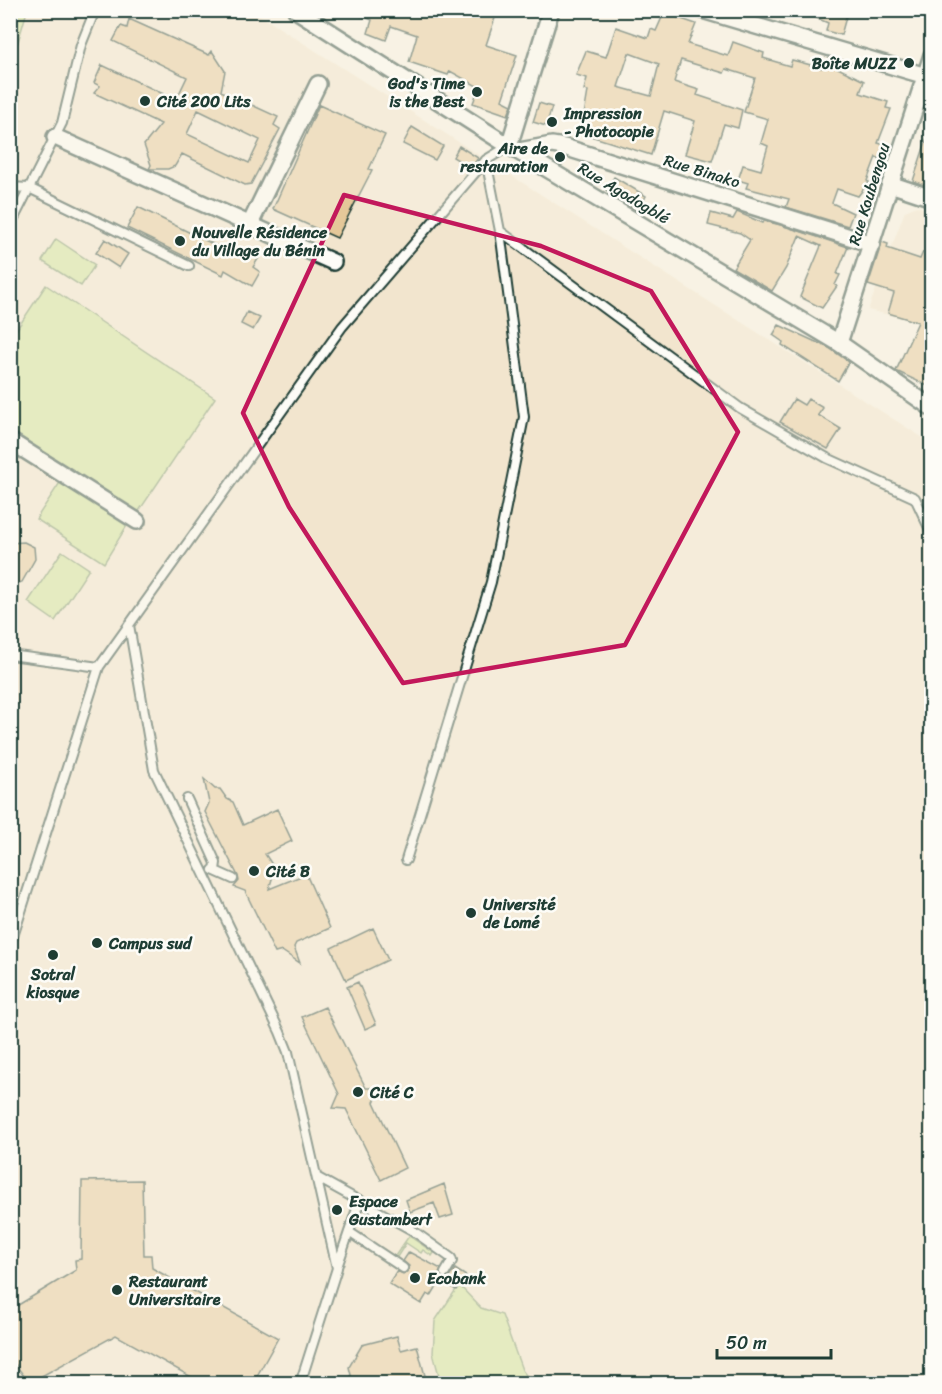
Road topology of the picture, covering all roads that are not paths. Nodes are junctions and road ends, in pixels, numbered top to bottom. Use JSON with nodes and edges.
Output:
{"nodes":[{"id":1,"x":95,"y":10,"type":"edge"},
{"id":2,"x":296,"y":10,"type":"edge"},
{"id":3,"x":551,"y":10,"type":"edge"},
{"id":4,"x":702,"y":10,"type":"edge"},
{"id":5,"x":932,"y":55,"type":"edge"},
{"id":6,"x":926,"y":76,"type":"junction"},
{"id":7,"x":318,"y":84,"type":"dead end"},
{"id":8,"x":55,"y":137,"type":"junction"},
{"id":9,"x":514,"y":148,"type":"junction"},
{"id":10,"x":486,"y":160,"type":"junction"},
{"id":11,"x":890,"y":183,"type":"junction"},
{"id":12,"x":10,"y":187,"type":"edge"},
{"id":13,"x":29,"y":188,"type":"junction"},
{"id":14,"x":932,"y":198,"type":"edge"},
{"id":15,"x":249,"y":224,"type":"junction"},
{"id":16,"x":10,"y":226,"type":"edge"},
{"id":17,"x":500,"y":231,"type":"junction"},
{"id":18,"x":872,"y":243,"type":"junction"},
{"id":19,"x":333,"y":262,"type":"dead end"},
{"id":20,"x":189,"y":266,"type":"dead end"},
{"id":21,"x":839,"y":343,"type":"junction"},
{"id":22,"x":932,"y":408,"type":"edge"},
{"id":23,"x":10,"y":441,"type":"edge"},
{"id":24,"x":137,"y":521,"type":"dead end"},
{"id":25,"x":932,"y":534,"type":"edge"},
{"id":26,"x":129,"y":625,"type":"junction"},
{"id":27,"x":10,"y":655,"type":"edge"},
{"id":28,"x":99,"y":667,"type":"junction"},
{"id":29,"x":187,"y":799,"type":"dead end"},
{"id":30,"x":406,"y":860,"type":"dead end"},
{"id":31,"x":215,"y":870,"type":"junction"},
{"id":32,"x":203,"y":871,"type":"junction"},
{"id":33,"x":233,"y":879,"type":"dead end"},
{"id":34,"x":12,"y":933,"type":"edge"},
{"id":35,"x":10,"y":946,"type":"edge"},
{"id":36,"x":318,"y":1178,"type":"junction"},
{"id":37,"x":360,"y":1200,"type":"junction"},
{"id":38,"x":349,"y":1232,"type":"junction"},
{"id":39,"x":337,"y":1268,"type":"junction"},
{"id":40,"x":403,"y":1268,"type":"dead end"},
{"id":41,"x":445,"y":1273,"type":"dead end"},
{"id":42,"x":300,"y":1383,"type":"edge"}],
"edges":[{"from":1,"to":8,"type":"lane"},
{"from":2,"to":9,"type":"street","name":"Rue Agodogblé"},
{"from":3,"to":9,"type":"street"},
{"from":4,"to":6,"type":"street"},
{"from":5,"to":6,"type":"street","name":"Rue Koubengou"},
{"from":6,"to":11,"type":"street","name":"Rue Koubengou"},
{"from":7,"to":15,"type":"street"},
{"from":8,"to":13,"type":"lane"},
{"from":8,"to":15,"type":"street"},
{"from":9,"to":10,"type":"lane"},
{"from":9,"to":18,"type":"street","name":"Rue Binako"},
{"from":9,"to":21,"type":"street","name":"Rue Agodogblé"},
{"from":10,"to":17,"type":"lane"},
{"from":10,"to":26,"type":"lane"},
{"from":11,"to":14,"type":"street"},
{"from":11,"to":18,"type":"street","name":"Rue Koubengou"},
{"from":12,"to":13,"type":"lane"},
{"from":13,"to":16,"type":"lane"},
{"from":13,"to":20,"type":"lane"},
{"from":15,"to":19,"type":"street"},
{"from":17,"to":25,"type":"lane"},
{"from":17,"to":30,"type":"lane"},
{"from":18,"to":21,"type":"street","name":"Rue Koubengou"},
{"from":21,"to":22,"type":"street","name":"Rue Agodogblé"},
{"from":23,"to":24,"type":"street"},
{"from":26,"to":28,"type":"lane"},
{"from":26,"to":32,"type":"lane"},
{"from":27,"to":28,"type":"lane"},
{"from":28,"to":34,"type":"lane"},
{"from":29,"to":31,"type":"lane"},
{"from":31,"to":32,"type":"lane"},
{"from":31,"to":33,"type":"lane"},
{"from":32,"to":36,"type":"lane"},
{"from":34,"to":35,"type":"lane"},
{"from":36,"to":37,"type":"lane"},
{"from":36,"to":39,"type":"lane"},
{"from":37,"to":38,"type":"lane"},
{"from":37,"to":41,"type":"lane"},
{"from":38,"to":39,"type":"lane"},
{"from":38,"to":40,"type":"lane"},
{"from":39,"to":42,"type":"lane"}]}
